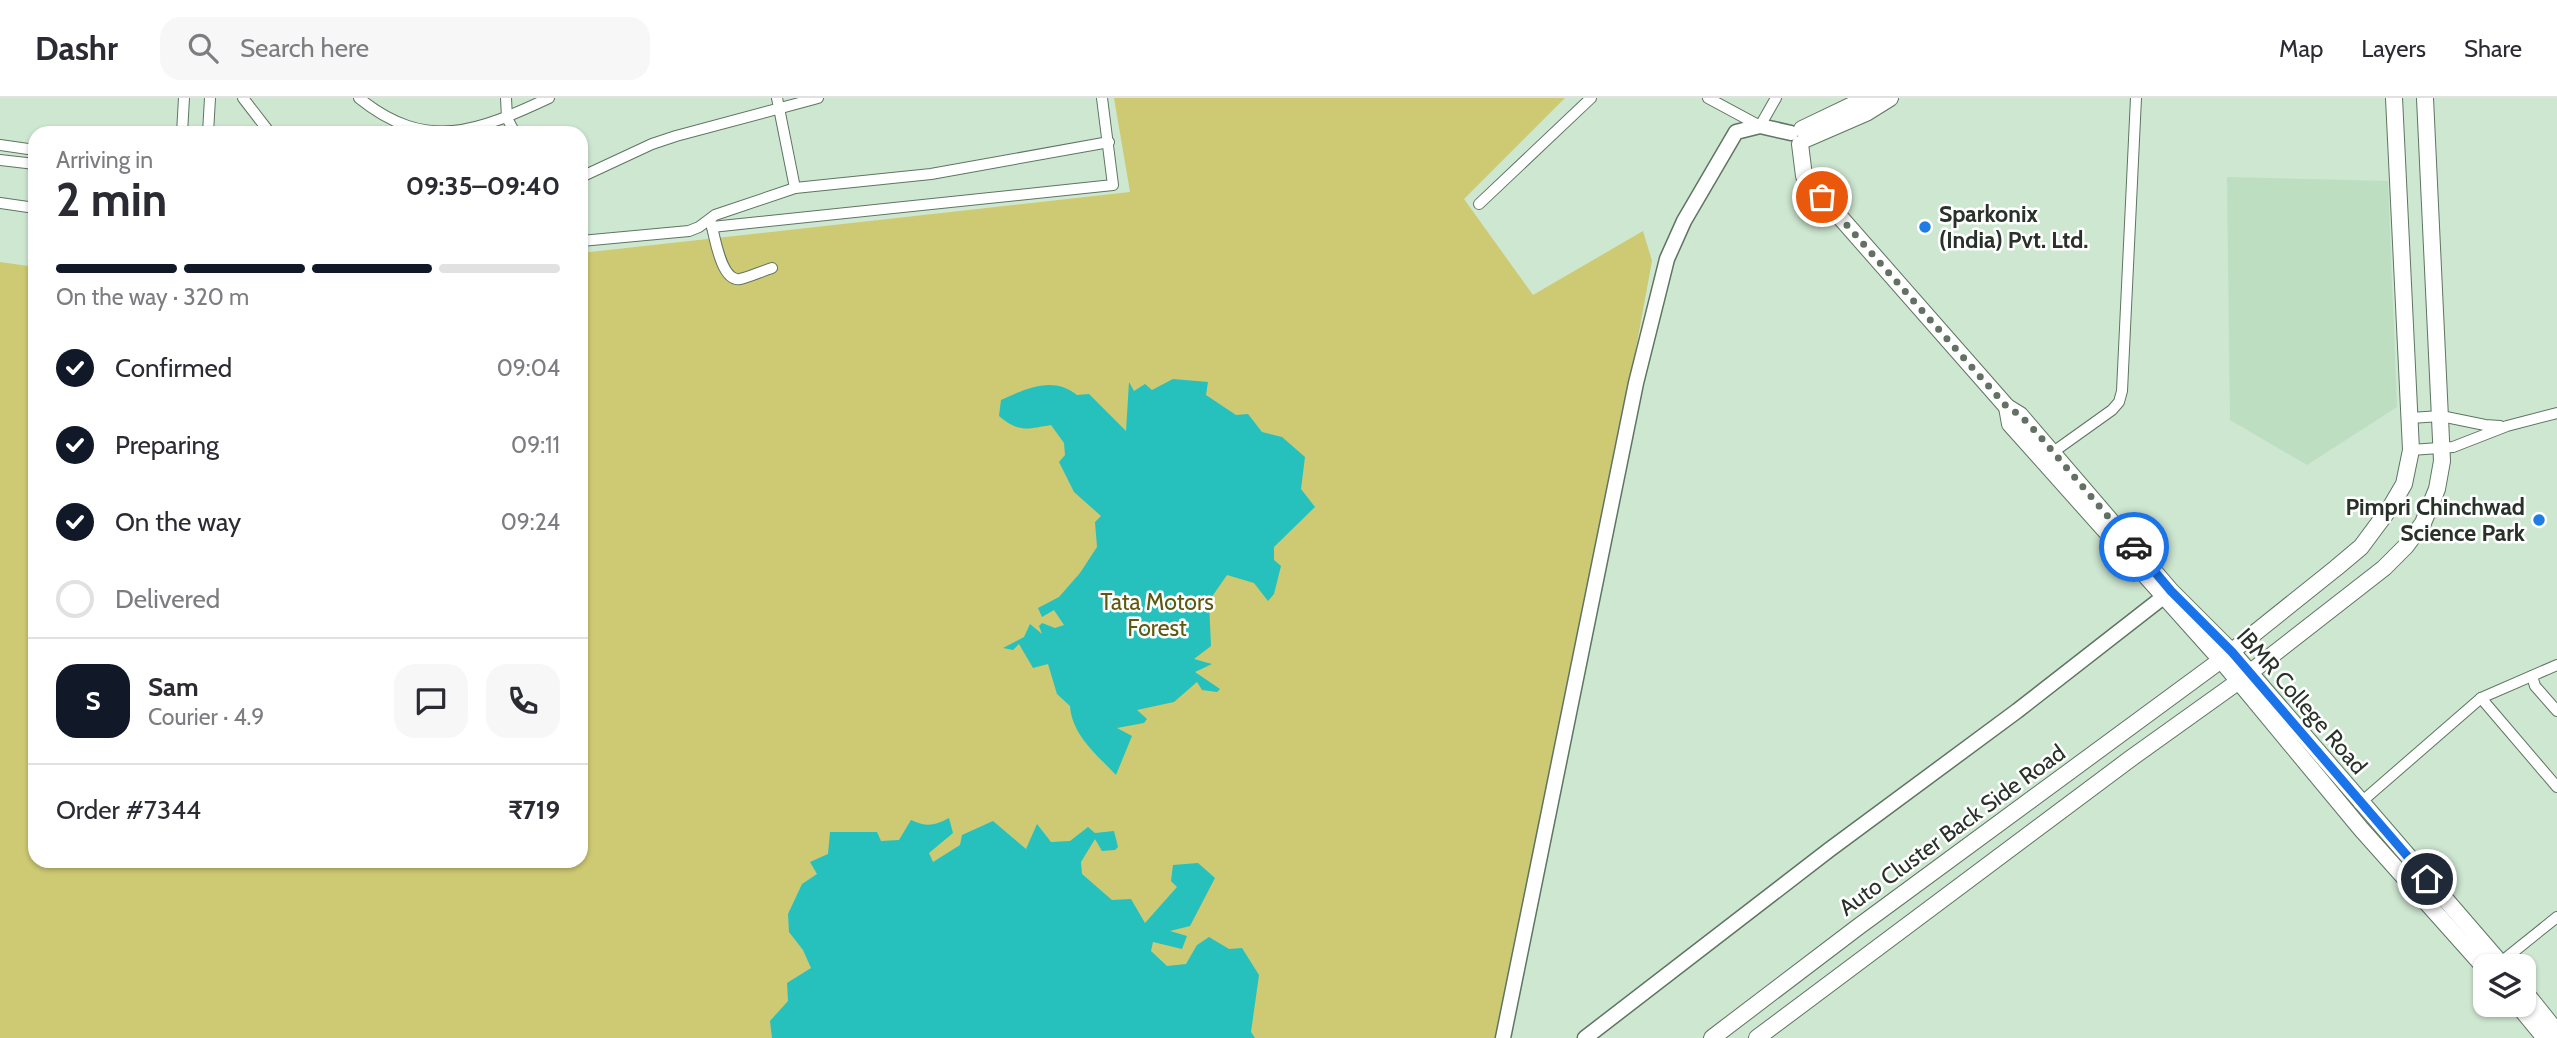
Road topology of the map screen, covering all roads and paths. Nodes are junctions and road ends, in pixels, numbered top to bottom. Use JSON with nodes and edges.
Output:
{"nodes":[{"id":1,"x":184,"y":98,"type":"edge"},
{"id":2,"x":210,"y":98,"type":"edge"},
{"id":3,"x":243,"y":98,"type":"edge"},
{"id":4,"x":359,"y":98,"type":"edge"},
{"id":5,"x":506,"y":98,"type":"edge"},
{"id":6,"x":549,"y":98,"type":"edge"},
{"id":7,"x":818,"y":98,"type":"edge"},
{"id":8,"x":1102,"y":98,"type":"edge"},
{"id":9,"x":1591,"y":98,"type":"edge"},
{"id":10,"x":1708,"y":98,"type":"edge"},
{"id":11,"x":1776,"y":98,"type":"edge"},
{"id":12,"x":1867,"y":98,"type":"edge"},
{"id":13,"x":1890,"y":98,"type":"edge"},
{"id":14,"x":2136,"y":98,"type":"edge"},
{"id":15,"x":2394,"y":98,"type":"edge"},
{"id":16,"x":2425,"y":98,"type":"edge"},
{"id":17,"x":779,"y":102,"type":"edge"},
{"id":18,"x":507,"y":118,"type":"junction"},
{"id":19,"x":182,"y":126,"type":"edge"},
{"id":20,"x":208,"y":126,"type":"edge"},
{"id":21,"x":265,"y":126,"type":"edge"},
{"id":22,"x":410,"y":126,"type":"edge"},
{"id":23,"x":480,"y":126,"type":"edge"},
{"id":24,"x":511,"y":126,"type":"edge"},
{"id":25,"x":1760,"y":126,"type":"junction"},
{"id":26,"x":1800,"y":136,"type":"junction"},
{"id":27,"x":1109,"y":142,"type":"junction"},
{"id":28,"x":0,"y":145,"type":"edge"},
{"id":29,"x":23,"y":148,"type":"junction"},
{"id":30,"x":28,"y":149,"type":"edge"},
{"id":31,"x":0,"y":160,"type":"edge"},
{"id":32,"x":23,"y":163,"type":"junction"},
{"id":33,"x":28,"y":163,"type":"edge"},
{"id":34,"x":588,"y":174,"type":"edge"},
{"id":35,"x":795,"y":188,"type":"junction"},
{"id":36,"x":0,"y":203,"type":"edge"},
{"id":37,"x":1479,"y":204,"type":"dead end"},
{"id":38,"x":28,"y":207,"type":"edge"},
{"id":39,"x":710,"y":223,"type":"junction"},
{"id":40,"x":588,"y":240,"type":"edge"},
{"id":41,"x":772,"y":268,"type":"dead end"},
{"id":42,"x":2557,"y":413,"type":"edge"},
{"id":43,"x":2441,"y":416,"type":"junction"},
{"id":44,"x":2410,"y":418,"type":"junction"},
{"id":45,"x":2507,"y":426,"type":"junction"},
{"id":46,"x":2442,"y":448,"type":"junction"},
{"id":47,"x":2411,"y":450,"type":"junction"},
{"id":48,"x":2048,"y":456,"type":"junction"},
{"id":49,"x":2167,"y":594,"type":"junction"},
{"id":50,"x":2226,"y":656,"type":"junction"},
{"id":51,"x":2557,"y":665,"type":"edge"},
{"id":52,"x":2532,"y":676,"type":"junction"},
{"id":53,"x":2244,"y":677,"type":"junction"},
{"id":54,"x":1577,"y":694,"type":"junction"},
{"id":55,"x":2481,"y":698,"type":"junction"},
{"id":56,"x":2557,"y":711,"type":"edge"},
{"id":57,"x":2557,"y":787,"type":"edge"},
{"id":58,"x":2355,"y":808,"type":"junction"},
{"id":59,"x":2557,"y":917,"type":"edge"},
{"id":60,"x":2486,"y":954,"type":"edge"},
{"id":61,"x":2510,"y":954,"type":"edge"},
{"id":62,"x":2536,"y":1006,"type":"edge"},
{"id":63,"x":2528,"y":1017,"type":"edge"},
{"id":64,"x":2557,"y":1032,"type":"edge"},
{"id":65,"x":1503,"y":1038,"type":"edge"},
{"id":66,"x":1512,"y":1038,"type":"edge"},
{"id":67,"x":1585,"y":1038,"type":"edge"},
{"id":68,"x":1712,"y":1038,"type":"edge"},
{"id":69,"x":1757,"y":1038,"type":"edge"},
{"id":70,"x":2545,"y":1038,"type":"edge"}],
"edges":[{"from":1,"to":19,"type":"street"},
{"from":2,"to":20,"type":"street"},
{"from":3,"to":21,"type":"street"},
{"from":4,"to":22,"type":"street"},
{"from":5,"to":18,"type":"street"},
{"from":6,"to":18,"type":"street"},
{"from":7,"to":17,"type":"street"},
{"from":8,"to":27,"type":"street"},
{"from":9,"to":37,"type":"street"},
{"from":10,"to":25,"type":"street"},
{"from":11,"to":25,"type":"street"},
{"from":12,"to":26,"type":"main road"},
{"from":13,"to":26,"type":"main road"},
{"from":14,"to":48,"type":"street"},
{"from":15,"to":44,"type":"main road","name":"Auto Cluster Back Side Road"},
{"from":16,"to":43,"type":"main road","name":"Auto Cluster Back Side Road"},
{"from":17,"to":34,"type":"street"},
{"from":17,"to":35,"type":"street"},
{"from":18,"to":23,"type":"street"},
{"from":18,"to":24,"type":"street"},
{"from":25,"to":26,"type":"main road"},
{"from":25,"to":54,"type":"main road"},
{"from":26,"to":48,"type":"main road","name":"IBMR College Road"},
{"from":27,"to":35,"type":"street"},
{"from":27,"to":39,"type":"street"},
{"from":28,"to":29,"type":"street"},
{"from":29,"to":30,"type":"street"},
{"from":29,"to":32,"type":"street"},
{"from":31,"to":32,"type":"street"},
{"from":32,"to":33,"type":"street"},
{"from":35,"to":39,"type":"street"},
{"from":36,"to":38,"type":"street"},
{"from":39,"to":40,"type":"street"},
{"from":39,"to":41,"type":"street"},
{"from":42,"to":45,"type":"street"},
{"from":43,"to":44,"type":"street"},
{"from":43,"to":45,"type":"street"},
{"from":43,"to":46,"type":"main road","name":"Auto Cluster Back Side Road"},
{"from":44,"to":47,"type":"main road","name":"Auto Cluster Back Side Road"},
{"from":45,"to":46,"type":"street"},
{"from":46,"to":47,"type":"street"},
{"from":46,"to":53,"type":"main road","name":"Auto Cluster Back Side Road"},
{"from":47,"to":50,"type":"main road","name":"Auto Cluster Back Side Road"},
{"from":48,"to":49,"type":"main road","name":"IBMR College Road"},
{"from":49,"to":50,"type":"main road","name":"IBMR College Road"},
{"from":49,"to":67,"type":"main road"},
{"from":50,"to":53,"type":"main road","name":"IBMR College Road"},
{"from":50,"to":68,"type":"main road","name":"Auto Cluster Back Side Road"},
{"from":51,"to":52,"type":"street"},
{"from":52,"to":55,"type":"street"},
{"from":52,"to":56,"type":"street"},
{"from":53,"to":58,"type":"main road","name":"IBMR College Road"},
{"from":53,"to":69,"type":"main road","name":"Auto Cluster Back Side Road"},
{"from":54,"to":65,"type":"main road"},
{"from":54,"to":66,"type":"main road"},
{"from":55,"to":57,"type":"street"},
{"from":55,"to":58,"type":"street"},
{"from":58,"to":60,"type":"main road","name":"IBMR College Road"},
{"from":59,"to":61,"type":"street"},
{"from":62,"to":64,"type":"main road"},
{"from":63,"to":70,"type":"main road"}]}
